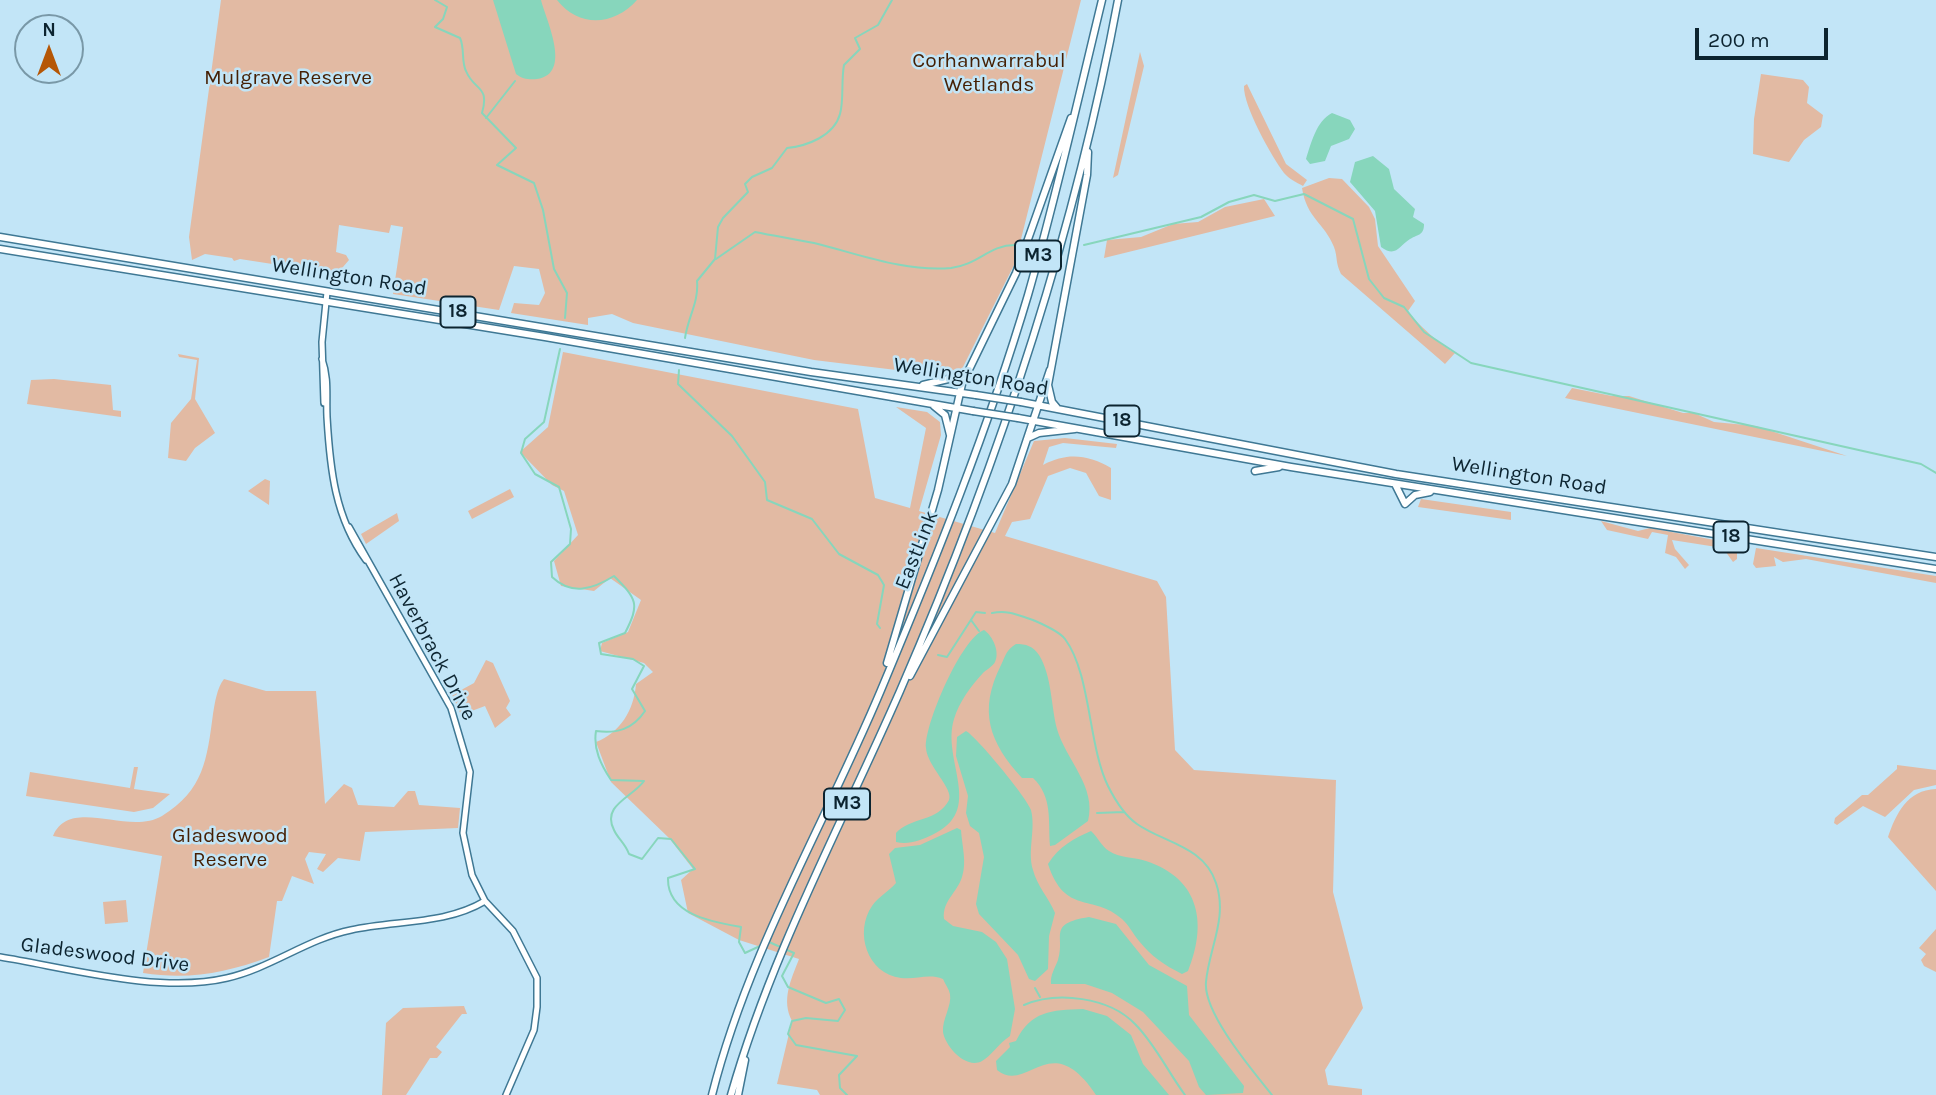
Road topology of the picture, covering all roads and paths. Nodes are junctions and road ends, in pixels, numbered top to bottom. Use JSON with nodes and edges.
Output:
{"nodes":[{"id":1,"x":1102,"y":0,"type":"edge"},
{"id":2,"x":1118,"y":0,"type":"edge"},
{"id":3,"x":1077,"y":102,"type":"junction"},
{"id":4,"x":1089,"y":136,"type":"junction"},
{"id":5,"x":0,"y":237,"type":"edge"},
{"id":6,"x":0,"y":249,"type":"edge"},
{"id":7,"x":132,"y":258,"type":"junction"},
{"id":8,"x":129,"y":271,"type":"junction"},
{"id":9,"x":327,"y":292,"type":"junction"},
{"id":10,"x":326,"y":303,"type":"junction"},
{"id":11,"x":749,"y":361,"type":"junction"},
{"id":12,"x":1050,"y":370,"type":"junction"},
{"id":13,"x":747,"y":373,"type":"junction"},
{"id":14,"x":965,"y":375,"type":"junction"},
{"id":15,"x":922,"y":385,"type":"junction"},
{"id":16,"x":960,"y":396,"type":"junction"},
{"id":17,"x":930,"y":404,"type":"junction"},
{"id":18,"x":958,"y":408,"type":"junction"},
{"id":19,"x":1036,"y":408,"type":"junction"},
{"id":20,"x":1057,"y":408,"type":"junction"},
{"id":21,"x":970,"y":410,"type":"junction"},
{"id":22,"x":1020,"y":418,"type":"junction"},
{"id":23,"x":1034,"y":420,"type":"junction"},
{"id":24,"x":1084,"y":428,"type":"junction"},
{"id":25,"x":1028,"y":439,"type":"junction"},
{"id":26,"x":951,"y":440,"type":"junction"},
{"id":27,"x":1255,"y":449,"type":"junction"},
{"id":28,"x":1253,"y":461,"type":"junction"},
{"id":29,"x":1291,"y":467,"type":"junction"},
{"id":30,"x":1255,"y":471,"type":"dead end"},
{"id":31,"x":1410,"y":476,"type":"junction"},
{"id":32,"x":1394,"y":484,"type":"junction"},
{"id":33,"x":1408,"y":486,"type":"junction"},
{"id":34,"x":1439,"y":491,"type":"junction"},
{"id":35,"x":1754,"y":529,"type":"junction"},
{"id":36,"x":1782,"y":533,"type":"junction"},
{"id":37,"x":1752,"y":540,"type":"junction"},
{"id":38,"x":1783,"y":545,"type":"junction"},
{"id":39,"x":1936,"y":557,"type":"edge"},
{"id":40,"x":1936,"y":569,"type":"edge"},
{"id":41,"x":880,"y":692,"type":"junction"},
{"id":42,"x":900,"y":693,"type":"junction"},
{"id":43,"x":485,"y":901,"type":"junction"},
{"id":44,"x":0,"y":957,"type":"edge"},
{"id":45,"x":750,"y":1034,"type":"junction"},
{"id":46,"x":506,"y":1095,"type":"edge"},
{"id":47,"x":710,"y":1095,"type":"edge"},
{"id":48,"x":731,"y":1095,"type":"edge"},
{"id":49,"x":738,"y":1095,"type":"edge"}],
"edges":[{"from":1,"to":3,"type":"highway","name":"EastLink","number":"M3"},
{"from":2,"to":4,"type":"highway","name":"EastLink","number":"M3"},
{"from":3,"to":14,"type":"highway"},
{"from":3,"to":41,"type":"highway","name":"EastLink","number":"M3"},
{"from":4,"to":12,"type":"highway"},
{"from":4,"to":42,"type":"highway","name":"EastLink","number":"M3"},
{"from":5,"to":7,"type":"highway","name":"Wellington Road","number":"18"},
{"from":6,"to":8,"type":"highway","name":"Wellington Road","number":"18"},
{"from":7,"to":8,"type":"highway"},
{"from":7,"to":9,"type":"highway","name":"Wellington Road","number":"18"},
{"from":8,"to":10,"type":"highway","name":"Wellington Road","number":"18"},
{"from":9,"to":10,"type":"street","name":"Haverbrack Drive"},
{"from":9,"to":11,"type":"highway","name":"Wellington Road","number":"18"},
{"from":10,"to":13,"type":"highway","name":"Wellington Road","number":"18"},
{"from":10,"to":43,"type":"street","name":"Haverbrack Drive"},
{"from":11,"to":13,"type":"highway"},
{"from":11,"to":15,"type":"highway","name":"Wellington Road","number":"18"},
{"from":12,"to":19,"type":"highway"},
{"from":12,"to":20,"type":"highway"},
{"from":13,"to":17,"type":"highway","name":"Wellington Road","number":"18"},
{"from":14,"to":15,"type":"highway"},
{"from":14,"to":16,"type":"highway"},
{"from":15,"to":16,"type":"highway","name":"Wellington Road","number":"18"},
{"from":16,"to":18,"type":"highway"},
{"from":16,"to":19,"type":"highway","name":"Wellington Road","bridge":true},
{"from":16,"to":21,"type":"highway"},
{"from":17,"to":18,"type":"highway","name":"Wellington Road","number":"18"},
{"from":17,"to":26,"type":"highway"},
{"from":18,"to":21,"type":"highway","name":"Wellington Road","number":"18"},
{"from":18,"to":26,"type":"highway"},
{"from":19,"to":20,"type":"highway","name":"Wellington Road","number":"18"},
{"from":19,"to":22,"type":"highway"},
{"from":19,"to":23,"type":"highway"},
{"from":20,"to":27,"type":"highway","name":"Wellington Road","number":"18"},
{"from":21,"to":22,"type":"highway","name":"Wellington Road","number":"18","bridge":true},
{"from":22,"to":23,"type":"highway","name":"Wellington Road","number":"18"},
{"from":23,"to":24,"type":"highway","name":"Wellington Road","number":"18"},
{"from":23,"to":25,"type":"highway"},
{"from":24,"to":25,"type":"highway"},
{"from":24,"to":28,"type":"highway","name":"Wellington Road","number":"18"},
{"from":25,"to":42,"type":"highway"},
{"from":26,"to":41,"type":"highway"},
{"from":27,"to":28,"type":"highway"},
{"from":27,"to":31,"type":"highway","name":"Wellington Road","number":"18"},
{"from":28,"to":29,"type":"highway","name":"Wellington Road","number":"18"},
{"from":29,"to":30,"type":"highway"},
{"from":29,"to":32,"type":"highway","name":"Wellington Road","number":"18"},
{"from":31,"to":33,"type":"highway"},
{"from":31,"to":35,"type":"highway","name":"Wellington Road","number":"18"},
{"from":32,"to":33,"type":"highway","name":"Wellington Road","number":"18"},
{"from":32,"to":34,"type":"highway"},
{"from":33,"to":34,"type":"highway","name":"Wellington Road","number":"18"},
{"from":34,"to":37,"type":"highway","name":"Wellington Road","number":"18"},
{"from":35,"to":36,"type":"highway","name":"Wellington Road","number":"18"},
{"from":35,"to":37,"type":"highway"},
{"from":36,"to":38,"type":"highway"},
{"from":36,"to":39,"type":"highway","name":"Wellington Road","number":"18"},
{"from":37,"to":38,"type":"highway","name":"Wellington Road","number":"18"},
{"from":38,"to":40,"type":"highway","name":"Wellington Road","number":"18"},
{"from":41,"to":47,"type":"highway","name":"EastLink","number":"M3"},
{"from":42,"to":45,"type":"highway","name":"EastLink","number":"M3"},
{"from":43,"to":44,"type":"street","name":"Gladeswood Drive"},
{"from":43,"to":46,"type":"street","name":"Haverbrack Drive"},
{"from":45,"to":48,"type":"highway","name":"EastLink","number":"M3"},
{"from":45,"to":49,"type":"highway"}]}
